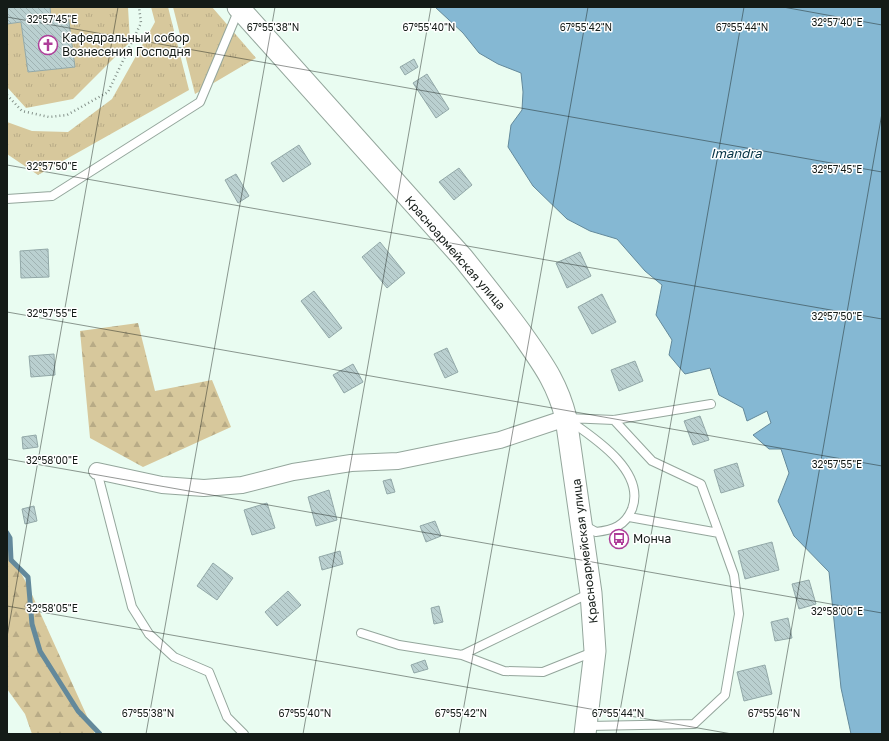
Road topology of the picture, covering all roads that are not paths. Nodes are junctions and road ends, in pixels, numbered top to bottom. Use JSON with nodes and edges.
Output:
{"nodes":[{"id":1,"x":239,"y":7,"type":"edge"},
{"id":2,"x":7,"y":199,"type":"edge"},
{"id":3,"x":711,"y":404,"type":"dead end"},
{"id":4,"x":566,"y":418,"type":"junction"},
{"id":5,"x":614,"y":420,"type":"junction"},
{"id":6,"x":98,"y":471,"type":"joint"},
{"id":7,"x":629,"y":517,"type":"junction"},
{"id":8,"x":581,"y":523,"type":"junction"},
{"id":9,"x":719,"y":533,"type":"junction"},
{"id":10,"x":591,"y":593,"type":"junction"},
{"id":11,"x":361,"y":633,"type":"dead end"},
{"id":12,"x":595,"y":651,"type":"junction"},
{"id":13,"x":462,"y":655,"type":"junction"},
{"id":14,"x":588,"y":731,"type":"edge"},
{"id":15,"x":244,"y":734,"type":"edge"}],
"edges":[{"from":1,"to":2,"type":"lane"},
{"from":1,"to":4,"type":"street","name":"Красноармейская улица"},
{"from":3,"to":5,"type":"lane"},
{"from":4,"to":5,"type":"lane"},
{"from":4,"to":6,"type":"street"},
{"from":4,"to":7,"type":"lane"},
{"from":4,"to":8,"type":"street","name":"Красноармейская улица"},
{"from":5,"to":9,"type":"lane"},
{"from":6,"to":15,"type":"lane"},
{"from":7,"to":8,"type":"lane"},
{"from":7,"to":9,"type":"lane"},
{"from":8,"to":10,"type":"street","name":"Красноармейская улица"},
{"from":9,"to":14,"type":"lane"},
{"from":10,"to":12,"type":"street","name":"Красноармейская улица"},
{"from":10,"to":13,"type":"lane"},
{"from":11,"to":13,"type":"lane"},
{"from":12,"to":13,"type":"lane"},
{"from":12,"to":14,"type":"street","name":"Красноармейская улица"}]}
